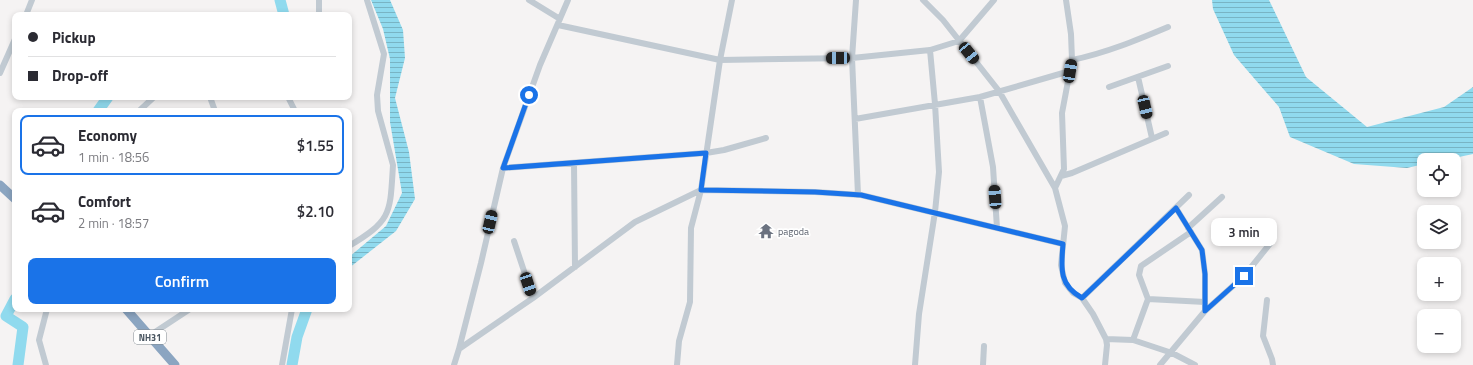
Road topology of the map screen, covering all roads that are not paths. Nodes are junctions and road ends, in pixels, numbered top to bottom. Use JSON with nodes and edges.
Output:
{"nodes":[{"id":1,"x":32,"y":0,"type":"edge"},
{"id":2,"x":319,"y":0,"type":"edge"},
{"id":3,"x":368,"y":0,"type":"edge"},
{"id":4,"x":529,"y":0,"type":"edge"},
{"id":5,"x":568,"y":0,"type":"edge"},
{"id":6,"x":732,"y":0,"type":"edge"},
{"id":7,"x":856,"y":0,"type":"edge"},
{"id":8,"x":923,"y":0,"type":"edge"},
{"id":9,"x":994,"y":0,"type":"edge"},
{"id":10,"x":1066,"y":0,"type":"edge"},
{"id":11,"x":27,"y":12,"type":"edge"},
{"id":12,"x":319,"y":12,"type":"edge"},
{"id":13,"x":559,"y":22,"type":"junction"},
{"id":14,"x":1168,"y":27,"type":"dead end"},
{"id":15,"x":959,"y":41,"type":"junction"},
{"id":16,"x":12,"y":46,"type":"edge"},
{"id":17,"x":930,"y":50,"type":"junction"},
{"id":18,"x":852,"y":58,"type":"junction"},
{"id":19,"x":720,"y":60,"type":"junction"},
{"id":20,"x":1072,"y":60,"type":"junction"},
{"id":21,"x":1168,"y":66,"type":"dead end"},
{"id":22,"x":1070,"y":71,"type":"junction"},
{"id":23,"x":0,"y":74,"type":"edge"},
{"id":24,"x":1138,"y":76,"type":"junction"},
{"id":25,"x":1109,"y":87,"type":"dead end"},
{"id":26,"x":999,"y":90,"type":"junction"},
{"id":27,"x":980,"y":97,"type":"junction"},
{"id":28,"x":151,"y":100,"type":"edge"},
{"id":29,"x":935,"y":104,"type":"junction"},
{"id":30,"x":142,"y":108,"type":"edge"},
{"id":31,"x":855,"y":119,"type":"junction"},
{"id":32,"x":1166,"y":132,"type":"dead end"},
{"id":33,"x":766,"y":138,"type":"dead end"},
{"id":34,"x":1152,"y":138,"type":"junction"},
{"id":35,"x":706,"y":153,"type":"junction"},
{"id":36,"x":574,"y":163,"type":"junction"},
{"id":37,"x":503,"y":168,"type":"junction"},
{"id":38,"x":1061,"y":176,"type":"junction"},
{"id":39,"x":0,"y":185,"type":"edge"},
{"id":40,"x":1055,"y":188,"type":"junction"},
{"id":41,"x":701,"y":190,"type":"junction"},
{"id":42,"x":858,"y":195,"type":"junction"},
{"id":43,"x":1189,"y":195,"type":"dead end"},
{"id":44,"x":12,"y":196,"type":"edge"},
{"id":45,"x":1222,"y":197,"type":"dead end"},
{"id":46,"x":1176,"y":208,"type":"junction"},
{"id":47,"x":935,"y":212,"type":"junction"},
{"id":48,"x":997,"y":228,"type":"junction"},
{"id":49,"x":1189,"y":230,"type":"junction"},
{"id":50,"x":1273,"y":240,"type":"dead end"},
{"id":51,"x":514,"y":241,"type":"dead end"},
{"id":52,"x":352,"y":244,"type":"edge"},
{"id":53,"x":1063,"y":244,"type":"junction"},
{"id":54,"x":575,"y":267,"type":"junction"},
{"id":55,"x":533,"y":298,"type":"junction"},
{"id":56,"x":1082,"y":298,"type":"junction"},
{"id":57,"x":1148,"y":299,"type":"junction"},
{"id":58,"x":1267,"y":300,"type":"dead end"},
{"id":59,"x":1205,"y":302,"type":"junction"},
{"id":60,"x":1205,"y":311,"type":"junction"},
{"id":61,"x":46,"y":312,"type":"edge"},
{"id":62,"x":129,"y":312,"type":"edge"},
{"id":63,"x":185,"y":312,"type":"edge"},
{"id":64,"x":291,"y":312,"type":"edge"},
{"id":65,"x":149,"y":336,"type":"junction"},
{"id":66,"x":1106,"y":339,"type":"junction"},
{"id":67,"x":1133,"y":340,"type":"junction"},
{"id":68,"x":984,"y":346,"type":"dead end"},
{"id":69,"x":459,"y":349,"type":"junction"},
{"id":70,"x":1172,"y":353,"type":"junction"},
{"id":71,"x":46,"y":365,"type":"edge"},
{"id":72,"x":175,"y":365,"type":"edge"},
{"id":73,"x":282,"y":365,"type":"edge"},
{"id":74,"x":454,"y":365,"type":"edge"},
{"id":75,"x":677,"y":365,"type":"edge"},
{"id":76,"x":915,"y":365,"type":"edge"},
{"id":77,"x":983,"y":365,"type":"edge"},
{"id":78,"x":1105,"y":365,"type":"edge"},
{"id":79,"x":1160,"y":365,"type":"edge"},
{"id":80,"x":1195,"y":365,"type":"edge"},
{"id":81,"x":1273,"y":365,"type":"edge"}],
"edges":[{"from":1,"to":11,"type":"street"},
{"from":2,"to":12,"type":"street"},
{"from":3,"to":52,"type":"street"},
{"from":4,"to":13,"type":"street"},
{"from":5,"to":13,"type":"street"},
{"from":6,"to":19,"type":"street"},
{"from":7,"to":18,"type":"street"},
{"from":8,"to":15,"type":"street"},
{"from":9,"to":15,"type":"street"},
{"from":10,"to":20,"type":"street"},
{"from":13,"to":19,"type":"street"},
{"from":13,"to":37,"type":"street"},
{"from":14,"to":20,"type":"street"},
{"from":15,"to":17,"type":"street"},
{"from":15,"to":26,"type":"street"},
{"from":16,"to":23,"type":"street"},
{"from":17,"to":18,"type":"street"},
{"from":17,"to":29,"type":"street"},
{"from":18,"to":19,"type":"street"},
{"from":18,"to":31,"type":"street"},
{"from":19,"to":35,"type":"street"},
{"from":20,"to":22,"type":"street"},
{"from":21,"to":24,"type":"street"},
{"from":22,"to":26,"type":"street"},
{"from":22,"to":38,"type":"street"},
{"from":24,"to":25,"type":"street"},
{"from":24,"to":34,"type":"street"},
{"from":26,"to":27,"type":"street"},
{"from":26,"to":40,"type":"street"},
{"from":27,"to":29,"type":"street"},
{"from":27,"to":48,"type":"street"},
{"from":28,"to":30,"type":"street"},
{"from":29,"to":31,"type":"street"},
{"from":29,"to":47,"type":"street"},
{"from":31,"to":42,"type":"street"},
{"from":32,"to":34,"type":"street"},
{"from":33,"to":35,"type":"street"},
{"from":34,"to":38,"type":"street"},
{"from":35,"to":36,"type":"street"},
{"from":35,"to":41,"type":"street"},
{"from":36,"to":37,"type":"street"},
{"from":36,"to":54,"type":"street"},
{"from":37,"to":69,"type":"street"},
{"from":38,"to":40,"type":"street"},
{"from":39,"to":44,"type":"highway"},
{"from":40,"to":53,"type":"street"},
{"from":41,"to":42,"type":"street"},
{"from":41,"to":54,"type":"street"},
{"from":41,"to":75,"type":"street"},
{"from":42,"to":47,"type":"street"},
{"from":43,"to":46,"type":"street"},
{"from":45,"to":49,"type":"street"},
{"from":46,"to":49,"type":"street"},
{"from":46,"to":56,"type":"street"},
{"from":47,"to":48,"type":"street"},
{"from":47,"to":76,"type":"street"},
{"from":48,"to":53,"type":"street"},
{"from":49,"to":57,"type":"street"},
{"from":49,"to":59,"type":"street"},
{"from":50,"to":60,"type":"street"},
{"from":51,"to":55,"type":"street"},
{"from":53,"to":56,"type":"street"},
{"from":54,"to":55,"type":"street"},
{"from":55,"to":69,"type":"street"},
{"from":56,"to":66,"type":"street"},
{"from":57,"to":59,"type":"street"},
{"from":57,"to":67,"type":"street"},
{"from":58,"to":81,"type":"street"},
{"from":59,"to":60,"type":"street"},
{"from":60,"to":70,"type":"street"},
{"from":61,"to":71,"type":"street"},
{"from":62,"to":65,"type":"highway","number":"NH31"},
{"from":63,"to":65,"type":"street"},
{"from":64,"to":73,"type":"street"},
{"from":65,"to":72,"type":"highway","number":"NH31"},
{"from":66,"to":67,"type":"street"},
{"from":66,"to":78,"type":"street"},
{"from":67,"to":70,"type":"street"},
{"from":68,"to":77,"type":"street"},
{"from":69,"to":74,"type":"street"},
{"from":70,"to":79,"type":"street"},
{"from":70,"to":80,"type":"street"}]}
